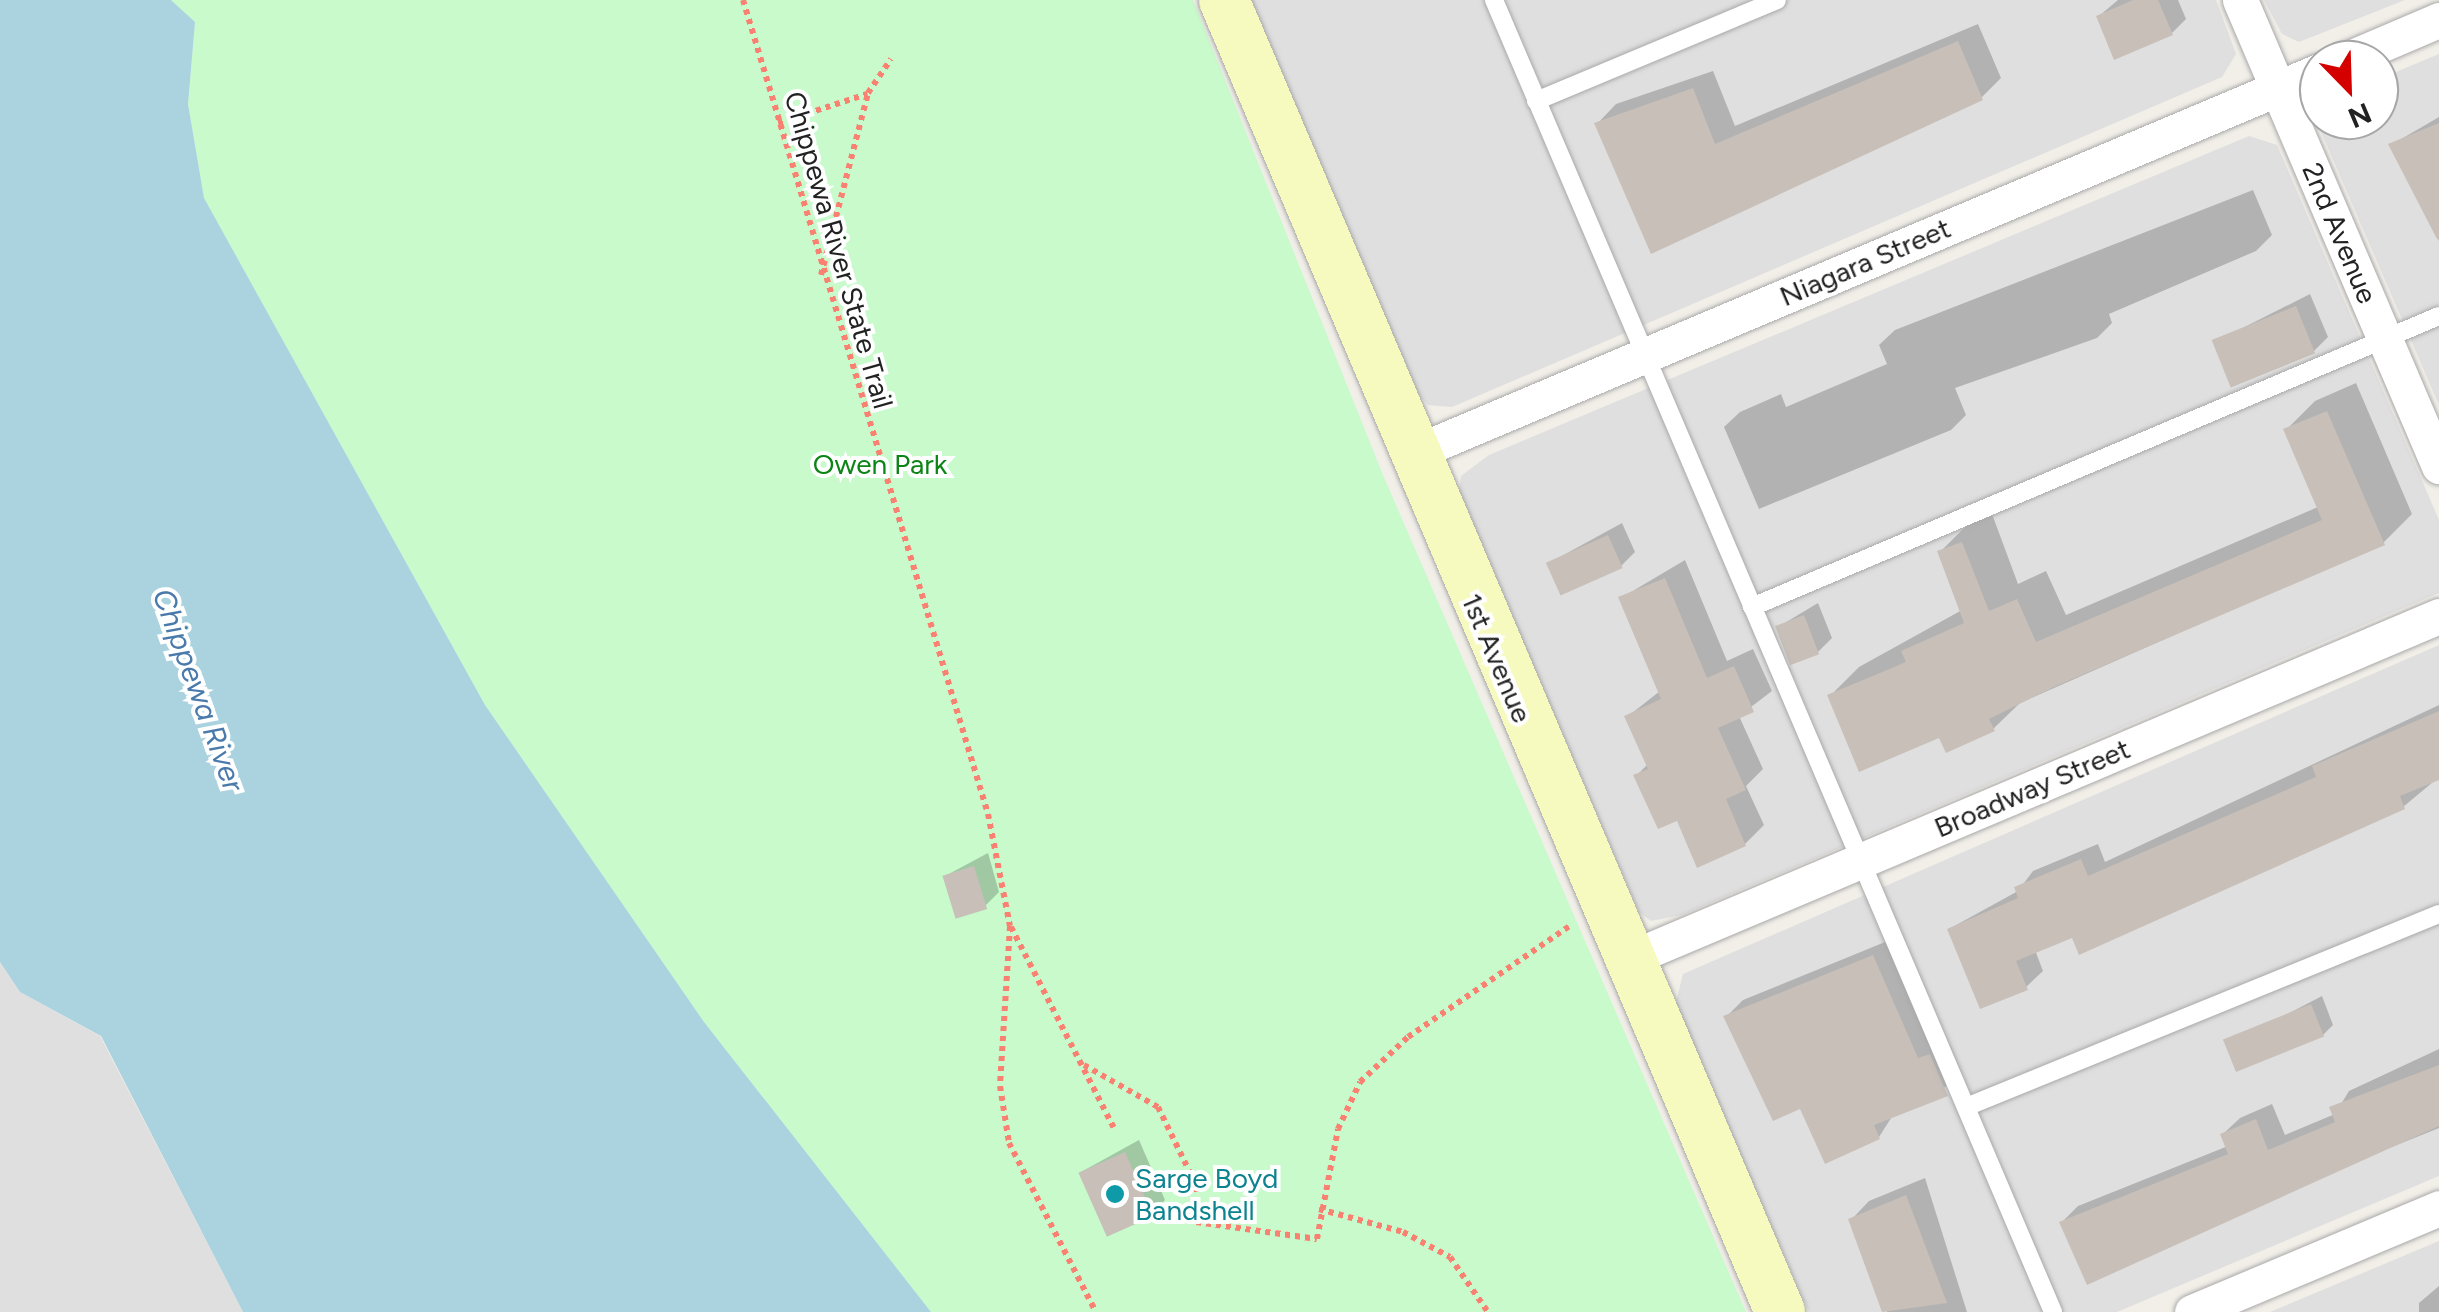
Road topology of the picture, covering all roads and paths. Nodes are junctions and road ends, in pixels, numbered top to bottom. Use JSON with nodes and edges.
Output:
{"nodes":[{"id":1,"x":743,"y":0,"type":"edge"},
{"id":2,"x":1224,"y":0,"type":"edge"},
{"id":3,"x":1494,"y":0,"type":"edge"},
{"id":4,"x":1777,"y":0,"type":"edge"},
{"id":5,"x":2240,"y":0,"type":"edge"},
{"id":6,"x":2439,"y":20,"type":"edge"},
{"id":7,"x":2392,"y":40,"type":"edge"},
{"id":8,"x":890,"y":59,"type":"dead end"},
{"id":9,"x":2299,"y":79,"type":"edge"},
{"id":10,"x":2278,"y":88,"type":"junction"},
{"id":11,"x":868,"y":93,"type":"junction"},
{"id":12,"x":1536,"y":102,"type":"junction"},
{"id":13,"x":778,"y":122,"type":"junction"},
{"id":14,"x":821,"y":276,"type":"junction"},
{"id":15,"x":2439,"y":316,"type":"edge"},
{"id":16,"x":2385,"y":340,"type":"junction"},
{"id":17,"x":1644,"y":355,"type":"junction"},
{"id":18,"x":1411,"y":454,"type":"junction"},
{"id":19,"x":2439,"y":466,"type":"edge"},
{"id":20,"x":1752,"y":607,"type":"junction"},
{"id":21,"x":2439,"y":616,"type":"edge"},
{"id":22,"x":1861,"y":861,"type":"junction"},
{"id":23,"x":2439,"y":914,"type":"edge"},
{"id":24,"x":1577,"y":922,"type":"dead end"},
{"id":25,"x":1010,"y":926,"type":"junction"},
{"id":26,"x":1626,"y":960,"type":"junction"},
{"id":27,"x":1084,"y":1065,"type":"junction"},
{"id":28,"x":1966,"y":1107,"type":"junction"},
{"id":29,"x":1115,"y":1130,"type":"dead end"},
{"id":30,"x":2439,"y":1208,"type":"edge"},
{"id":31,"x":1320,"y":1209,"type":"junction"},
{"id":32,"x":1096,"y":1312,"type":"edge"},
{"id":33,"x":1488,"y":1312,"type":"edge"},
{"id":34,"x":1780,"y":1312,"type":"edge"},
{"id":35,"x":2052,"y":1312,"type":"edge"},
{"id":36,"x":2192,"y":1312,"type":"edge"}],
"edges":[{"from":1,"to":13,"type":"path","name":"Chippewa River State Trail"},
{"from":2,"to":18,"type":"street","name":"1st Avenue"},
{"from":3,"to":12,"type":"lane"},
{"from":4,"to":12,"type":"lane"},
{"from":5,"to":10,"type":"street","name":"2nd Avenue"},
{"from":6,"to":7,"type":"street"},
{"from":8,"to":11,"type":"path"},
{"from":9,"to":10,"type":"street","name":"Niagara Street"},
{"from":10,"to":16,"type":"street","name":"2nd Avenue"},
{"from":10,"to":17,"type":"street","name":"Niagara Street"},
{"from":11,"to":13,"type":"path"},
{"from":11,"to":14,"type":"path"},
{"from":12,"to":17,"type":"lane"},
{"from":13,"to":14,"type":"path","name":"Chippewa River State Trail"},
{"from":14,"to":25,"type":"path","name":"Chippewa River State Trail"},
{"from":15,"to":16,"type":"lane"},
{"from":16,"to":19,"type":"street","name":"2nd Avenue"},
{"from":16,"to":20,"type":"lane"},
{"from":17,"to":18,"type":"street","name":"Niagara Street"},
{"from":17,"to":20,"type":"lane"},
{"from":18,"to":26,"type":"street","name":"1st Avenue"},
{"from":20,"to":22,"type":"lane"},
{"from":21,"to":22,"type":"street","name":"Broadway Street"},
{"from":22,"to":26,"type":"street","name":"Broadway Street"},
{"from":22,"to":28,"type":"lane"},
{"from":23,"to":28,"type":"lane"},
{"from":24,"to":31,"type":"path"},
{"from":25,"to":27,"type":"path"},
{"from":25,"to":32,"type":"path","name":"Chippewa River State Trail"},
{"from":26,"to":34,"type":"street","name":"1st Avenue"},
{"from":27,"to":29,"type":"path"},
{"from":27,"to":31,"type":"path"},
{"from":28,"to":35,"type":"lane"},
{"from":30,"to":36,"type":"street"},
{"from":31,"to":33,"type":"path"}]}
